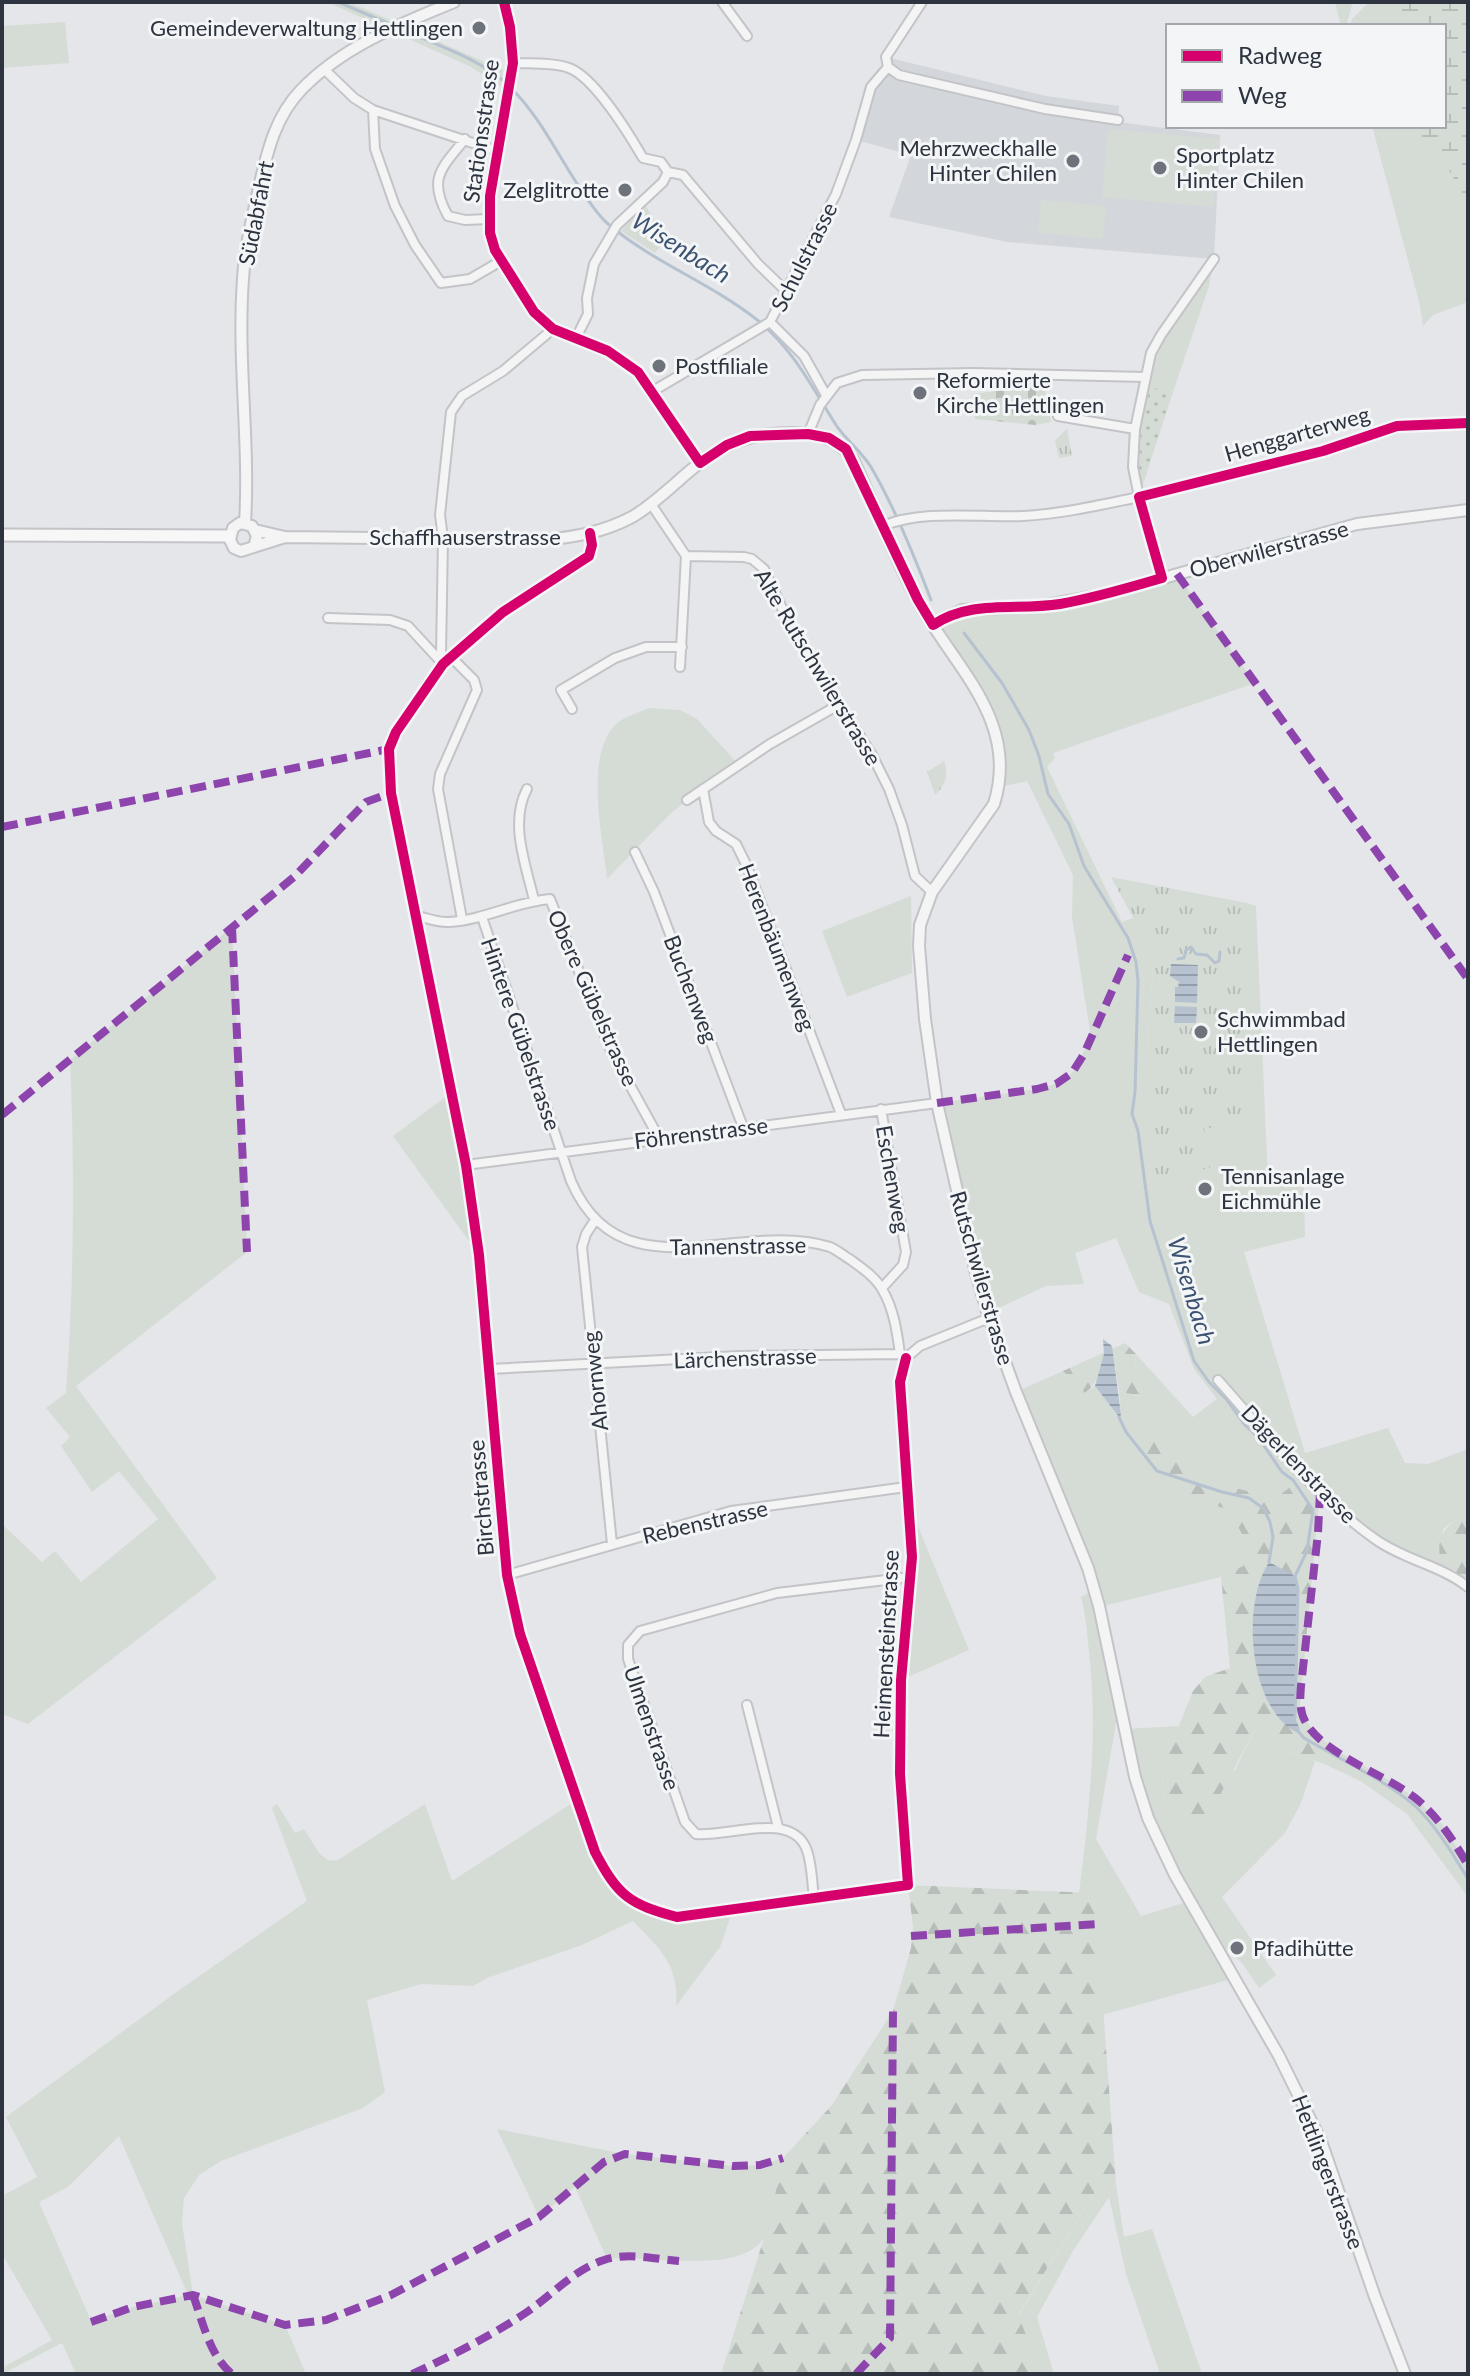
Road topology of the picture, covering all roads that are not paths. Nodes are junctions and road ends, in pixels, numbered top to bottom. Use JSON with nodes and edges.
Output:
{"nodes":[{"id":1,"x":454,"y":2,"type":"edge"},
{"id":2,"x":504,"y":2,"type":"edge"},
{"id":3,"x":722,"y":2,"type":"edge"},
{"id":4,"x":922,"y":2,"type":"edge"},
{"id":5,"x":747,"y":36,"type":"dead end"},
{"id":6,"x":513,"y":63,"type":"junction"},
{"id":7,"x":888,"y":67,"type":"junction"},
{"id":8,"x":325,"y":70,"type":"junction"},
{"id":9,"x":373,"y":110,"type":"junction"},
{"id":10,"x":1118,"y":120,"type":"dead end"},
{"id":11,"x":465,"y":139,"type":"junction"},
{"id":12,"x":497,"y":151,"type":"junction"},
{"id":13,"x":668,"y":172,"type":"junction"},
{"id":14,"x":489,"y":219,"type":"junction"},
{"id":15,"x":1214,"y":259,"type":"dead end"},
{"id":16,"x":501,"y":261,"type":"junction"},
{"id":17,"x":786,"y":291,"type":"junction"},
{"id":18,"x":769,"y":322,"type":"junction"},
{"id":19,"x":553,"y":329,"type":"junction"},
{"id":20,"x":576,"y":338,"type":"junction"},
{"id":21,"x":1145,"y":377,"type":"junction"},
{"id":22,"x":653,"y":391,"type":"junction"},
{"id":23,"x":823,"y":400,"type":"junction"},
{"id":24,"x":1058,"y":416,"type":"dead end"},
{"id":25,"x":1135,"y":429,"type":"junction"},
{"id":26,"x":808,"y":434,"type":"junction"},
{"id":27,"x":700,"y":463,"type":"junction"},
{"id":28,"x":1139,"y":497,"type":"junction"},
{"id":29,"x":651,"y":504,"type":"junction"},
{"id":30,"x":1468,"y":510,"type":"edge"},
{"id":31,"x":245,"y":523,"type":"junction"},
{"id":32,"x":887,"y":525,"type":"junction"},
{"id":33,"x":255,"y":530,"type":"junction"},
{"id":34,"x":590,"y":533,"type":"junction"},
{"id":35,"x":2,"y":535,"type":"edge"},
{"id":36,"x":229,"y":536,"type":"junction"},
{"id":37,"x":285,"y":537,"type":"junction"},
{"id":38,"x":443,"y":538,"type":"junction"},
{"id":39,"x":254,"y":547,"type":"junction"},
{"id":40,"x":686,"y":556,"type":"junction"},
{"id":41,"x":1162,"y":578,"type":"junction"},
{"id":42,"x":328,"y":618,"type":"dead end"},
{"id":43,"x":933,"y":625,"type":"junction"},
{"id":44,"x":682,"y":647,"type":"junction"},
{"id":45,"x":452,"y":658,"type":"junction"},
{"id":46,"x":443,"y":664,"type":"junction"},
{"id":47,"x":680,"y":667,"type":"dead end"},
{"id":48,"x":840,"y":704,"type":"junction"},
{"id":49,"x":572,"y":709,"type":"dead end"},
{"id":50,"x":527,"y":789,"type":"dead end"},
{"id":51,"x":703,"y":789,"type":"junction"},
{"id":52,"x":687,"y":800,"type":"dead end"},
{"id":53,"x":635,"y":852,"type":"dead end"},
{"id":54,"x":932,"y":892,"type":"junction"},
{"id":55,"x":534,"y":900,"type":"junction"},
{"id":56,"x":417,"y":916,"type":"junction"},
{"id":57,"x":482,"y":917,"type":"junction"},
{"id":58,"x":462,"y":919,"type":"junction"},
{"id":59,"x":937,"y":1103,"type":"junction"},
{"id":60,"x":881,"y":1109,"type":"junction"},
{"id":61,"x":841,"y":1114,"type":"junction"},
{"id":62,"x":743,"y":1127,"type":"junction"},
{"id":63,"x":659,"y":1138,"type":"junction"},
{"id":64,"x":561,"y":1151,"type":"junction"},
{"id":65,"x":466,"y":1165,"type":"junction"},
{"id":66,"x":595,"y":1220,"type":"junction"},
{"id":67,"x":882,"y":1288,"type":"junction"},
{"id":68,"x":989,"y":1318,"type":"junction"},
{"id":69,"x":903,"y":1356,"type":"junction"},
{"id":70,"x":593,"y":1364,"type":"junction"},
{"id":71,"x":490,"y":1369,"type":"junction"},
{"id":72,"x":1218,"y":1380,"type":"dead end"},
{"id":73,"x":906,"y":1487,"type":"junction"},
{"id":74,"x":612,"y":1544,"type":"junction"},
{"id":75,"x":507,"y":1575,"type":"junction"},
{"id":76,"x":911,"y":1577,"type":"junction"},
{"id":77,"x":1468,"y":1587,"type":"edge"},
{"id":78,"x":747,"y":1705,"type":"dead end"},
{"id":79,"x":778,"y":1827,"type":"junction"},
{"id":80,"x":908,"y":1885,"type":"joint"},
{"id":81,"x":814,"y":1898,"type":"junction"},
{"id":82,"x":1235,"y":1978,"type":"joint"},
{"id":83,"x":1405,"y":2374,"type":"edge"}],
"edges":[{"from":1,"to":8,"type":"street","name":"Südabfahrt"},
{"from":2,"to":6,"type":"street","name":"Stationsstrasse"},
{"from":3,"to":5,"type":"street"},
{"from":4,"to":7,"type":"street","name":"Schulstrasse"},
{"from":6,"to":12,"type":"street","name":"Stationsstrasse"},
{"from":6,"to":13,"type":"street"},
{"from":7,"to":10,"type":"street"},
{"from":7,"to":17,"type":"street","name":"Schulstrasse"},
{"from":8,"to":9,"type":"street"},
{"from":8,"to":31,"type":"street","name":"Südabfahrt"},
{"from":9,"to":11,"type":"street"},
{"from":9,"to":16,"type":"street"},
{"from":11,"to":12,"type":"street"},
{"from":11,"to":14,"type":"street"},
{"from":12,"to":14,"type":"street","name":"Stationsstrasse"},
{"from":13,"to":17,"type":"street"},
{"from":13,"to":20,"type":"street"},
{"from":14,"to":16,"type":"street","name":"Stationsstrasse"},
{"from":15,"to":21,"type":"street"},
{"from":16,"to":19,"type":"street","name":"Stationsstrasse"},
{"from":17,"to":18,"type":"street","name":"Schulstrasse"},
{"from":18,"to":22,"type":"street","name":"Schulstrasse"},
{"from":18,"to":23,"type":"street"},
{"from":19,"to":20,"type":"street","name":"Stationsstrasse"},
{"from":19,"to":38,"type":"street"},
{"from":20,"to":22,"type":"street","name":"Stationsstrasse"},
{"from":21,"to":23,"type":"street"},
{"from":21,"to":25,"type":"street"},
{"from":22,"to":27,"type":"street","name":"Stationsstrasse"},
{"from":23,"to":26,"type":"street"},
{"from":24,"to":25,"type":"street"},
{"from":25,"to":28,"type":"street"},
{"from":26,"to":27,"type":"street","name":"Schaffhauserstrasse"},
{"from":26,"to":32,"type":"street","name":"Schaffhauserstrasse"},
{"from":27,"to":29,"type":"street","name":"Schaffhauserstrasse"},
{"from":28,"to":32,"type":"street"},
{"from":28,"to":41,"type":"street"},
{"from":29,"to":34,"type":"street","name":"Schaffhauserstrasse"},
{"from":29,"to":40,"type":"street"},
{"from":30,"to":41,"type":"street","name":"Oberwilerstrasse"},
{"from":31,"to":33,"type":"street"},
{"from":31,"to":36,"type":"street"},
{"from":32,"to":43,"type":"street","name":"Schaffhauserstrasse"},
{"from":33,"to":37,"type":"street","name":"Schaffhauserstrasse"},
{"from":33,"to":39,"type":"street"},
{"from":34,"to":38,"type":"street","name":"Schaffhauserstrasse"},
{"from":34,"to":45,"type":"street","name":"Birchstrasse"},
{"from":35,"to":36,"type":"main road"},
{"from":36,"to":39,"type":"street"},
{"from":37,"to":38,"type":"street","name":"Schaffhauserstrasse"},
{"from":37,"to":39,"type":"street","name":"Schaffhauserstrasse"},
{"from":38,"to":46,"type":"street"},
{"from":40,"to":44,"type":"street"},
{"from":40,"to":48,"type":"street","name":"Alte Rutschwilerstrasse"},
{"from":41,"to":43,"type":"street","name":"Oberwilerstrasse"},
{"from":42,"to":46,"type":"street"},
{"from":43,"to":54,"type":"street","name":"Rutschwilerstrasse"},
{"from":44,"to":47,"type":"street"},
{"from":44,"to":49,"type":"street"},
{"from":45,"to":46,"type":"street","name":"Birchstrasse"},
{"from":45,"to":58,"type":"street"},
{"from":46,"to":56,"type":"street","name":"Birchstrasse"},
{"from":48,"to":51,"type":"street"},
{"from":48,"to":54,"type":"street","name":"Alte Rutschwilerstrasse"},
{"from":50,"to":55,"type":"street"},
{"from":51,"to":52,"type":"street"},
{"from":51,"to":61,"type":"street","name":"Herenbäumenweg"},
{"from":53,"to":62,"type":"street","name":"Buchenweg"},
{"from":54,"to":59,"type":"street","name":"Rutschwilerstrasse"},
{"from":55,"to":57,"type":"street"},
{"from":55,"to":63,"type":"street","name":"Obere Gübelstrasse"},
{"from":56,"to":58,"type":"street"},
{"from":56,"to":65,"type":"street","name":"Birchstrasse"},
{"from":57,"to":58,"type":"street"},
{"from":57,"to":64,"type":"street","name":"Hintere Gübelstrasse"},
{"from":59,"to":60,"type":"street","name":"Föhrenstrasse"},
{"from":59,"to":68,"type":"street","name":"Rutschwilerstrasse"},
{"from":60,"to":61,"type":"street","name":"Föhrenstrasse"},
{"from":60,"to":67,"type":"street","name":"Eschenweg"},
{"from":61,"to":62,"type":"street","name":"Föhrenstrasse"},
{"from":62,"to":63,"type":"street","name":"Föhrenstrasse"},
{"from":63,"to":64,"type":"street","name":"Föhrenstrasse"},
{"from":64,"to":65,"type":"street","name":"Föhrenstrasse"},
{"from":64,"to":66,"type":"street","name":"Tannenstrasse"},
{"from":65,"to":71,"type":"street","name":"Birchstrasse"},
{"from":66,"to":67,"type":"street","name":"Tannenstrasse"},
{"from":66,"to":70,"type":"street","name":"Ahornweg"},
{"from":67,"to":69,"type":"street","name":"Tannenstrasse"},
{"from":68,"to":69,"type":"street","name":"Lärchenstrasse"},
{"from":68,"to":82,"type":"street","name":"Rutschwilerstrasse"},
{"from":69,"to":70,"type":"street","name":"Lärchenstrasse"},
{"from":69,"to":73,"type":"street","name":"Heimensteinstrasse"},
{"from":70,"to":71,"type":"street","name":"Lärchenstrasse"},
{"from":70,"to":74,"type":"street","name":"Ahornweg"},
{"from":71,"to":75,"type":"street","name":"Birchstrasse"},
{"from":72,"to":77,"type":"street","name":"Dägerlenstrasse"},
{"from":73,"to":74,"type":"street","name":"Rebenstrasse"},
{"from":73,"to":76,"type":"street","name":"Heimensteinstrasse"},
{"from":74,"to":75,"type":"street","name":"Rebenstrasse"},
{"from":75,"to":81,"type":"street","name":"Birchstrasse"},
{"from":76,"to":79,"type":"street","name":"Ulmenstrasse"},
{"from":76,"to":80,"type":"street","name":"Heimensteinstrasse"},
{"from":78,"to":79,"type":"street"},
{"from":79,"to":81,"type":"street"},
{"from":80,"to":81,"type":"street","name":"Birchstrasse"},
{"from":82,"to":83,"type":"street","name":"Hettlingerstrasse"}]}
